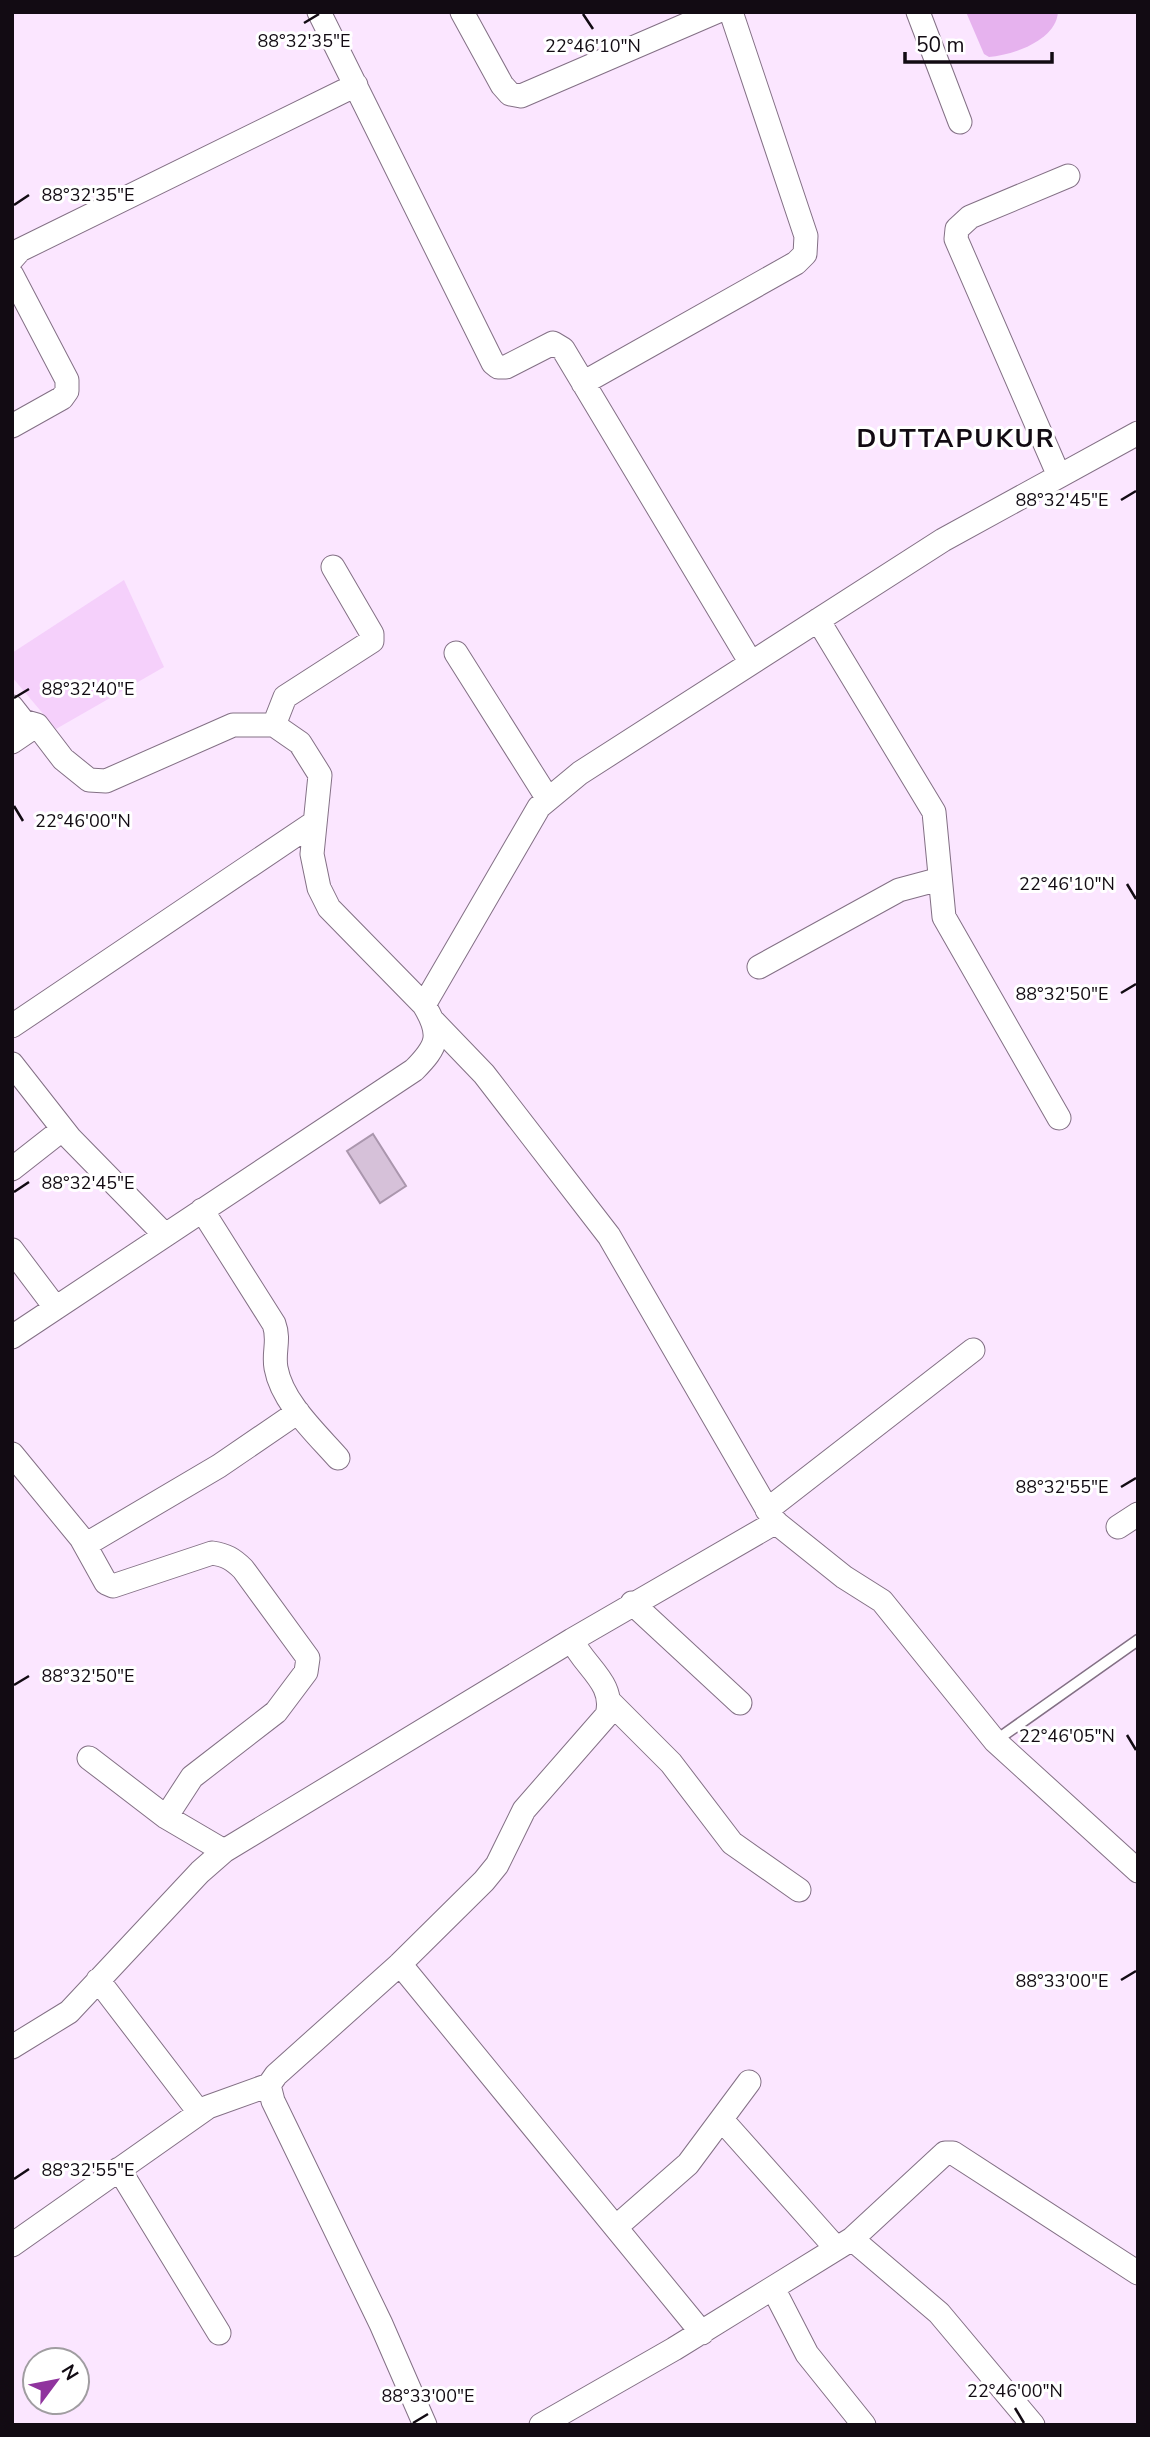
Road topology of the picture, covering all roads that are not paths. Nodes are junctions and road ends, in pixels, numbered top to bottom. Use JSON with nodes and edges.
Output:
{"nodes":[{"id":1,"x":319,"y":12,"type":"edge"},
{"id":2,"x":462,"y":12,"type":"edge"},
{"id":3,"x":716,"y":12,"type":"edge"},
{"id":4,"x":732,"y":12,"type":"edge"},
{"id":5,"x":918,"y":12,"type":"edge"},
{"id":6,"x":356,"y":85,"type":"junction"},
{"id":7,"x":960,"y":122,"type":"dead end"},
{"id":8,"x":1068,"y":176,"type":"dead end"},
{"id":9,"x":12,"y":259,"type":"edge"},
{"id":10,"x":12,"y":275,"type":"edge"},
{"id":11,"x":583,"y":383,"type":"junction"},
{"id":12,"x":12,"y":426,"type":"edge"},
{"id":13,"x":1138,"y":433,"type":"edge"},
{"id":14,"x":1059,"y":476,"type":"junction"},
{"id":15,"x":333,"y":567,"type":"dead end"},
{"id":16,"x":818,"y":621,"type":"junction"},
{"id":17,"x":456,"y":653,"type":"dead end"},
{"id":18,"x":751,"y":663,"type":"junction"},
{"id":19,"x":12,"y":707,"type":"edge"},
{"id":20,"x":274,"y":725,"type":"junction"},
{"id":21,"x":37,"y":726,"type":"junction"},
{"id":22,"x":12,"y":742,"type":"edge"},
{"id":23,"x":548,"y":799,"type":"junction"},
{"id":24,"x":315,"y":822,"type":"junction"},
{"id":25,"x":940,"y":879,"type":"junction"},
{"id":26,"x":759,"y":967,"type":"dead end"},
{"id":27,"x":429,"y":1014,"type":"junction"},
{"id":28,"x":12,"y":1026,"type":"edge"},
{"id":29,"x":12,"y":1064,"type":"edge"},
{"id":30,"x":1059,"y":1118,"type":"dead end"},
{"id":31,"x":63,"y":1129,"type":"junction"},
{"id":32,"x":12,"y":1169,"type":"edge"},
{"id":33,"x":202,"y":1210,"type":"junction"},
{"id":34,"x":165,"y":1235,"type":"junction"},
{"id":35,"x":12,"y":1250,"type":"edge"},
{"id":36,"x":55,"y":1307,"type":"junction"},
{"id":37,"x":12,"y":1337,"type":"edge"},
{"id":38,"x":973,"y":1350,"type":"dead end"},
{"id":39,"x":298,"y":1412,"type":"junction"},
{"id":40,"x":12,"y":1454,"type":"edge"},
{"id":41,"x":338,"y":1458,"type":"dead end"},
{"id":42,"x":1138,"y":1514,"type":"edge"},
{"id":43,"x":772,"y":1516,"type":"junction"},
{"id":44,"x":1118,"y":1527,"type":"dead end"},
{"id":45,"x":85,"y":1545,"type":"junction"},
{"id":46,"x":632,"y":1603,"type":"junction"},
{"id":47,"x":572,"y":1640,"type":"junction"},
{"id":48,"x":1138,"y":1640,"type":"edge"},
{"id":49,"x":611,"y":1703,"type":"junction"},
{"id":50,"x":740,"y":1703,"type":"dead end"},
{"id":51,"x":995,"y":1741,"type":"junction"},
{"id":52,"x":89,"y":1758,"type":"dead end"},
{"id":53,"x":166,"y":1817,"type":"junction"},
{"id":54,"x":224,"y":1851,"type":"junction"},
{"id":55,"x":1138,"y":1871,"type":"edge"},
{"id":56,"x":799,"y":1890,"type":"dead end"},
{"id":57,"x":400,"y":1964,"type":"junction"},
{"id":58,"x":98,"y":1980,"type":"junction"},
{"id":59,"x":12,"y":2047,"type":"edge"},
{"id":60,"x":749,"y":2082,"type":"dead end"},
{"id":61,"x":269,"y":2085,"type":"junction"},
{"id":62,"x":199,"y":2112,"type":"junction"},
{"id":63,"x":722,"y":2120,"type":"junction"},
{"id":64,"x":119,"y":2169,"type":"junction"},
{"id":65,"x":616,"y":2227,"type":"junction"},
{"id":66,"x":844,"y":2243,"type":"junction"},
{"id":67,"x":12,"y":2245,"type":"edge"},
{"id":68,"x":1138,"y":2273,"type":"edge"},
{"id":69,"x":773,"y":2288,"type":"junction"},
{"id":70,"x":219,"y":2333,"type":"dead end"},
{"id":71,"x":702,"y":2333,"type":"junction"},
{"id":72,"x":425,"y":2425,"type":"edge"},
{"id":73,"x":541,"y":2425,"type":"edge"},
{"id":74,"x":864,"y":2425,"type":"edge"},
{"id":75,"x":1033,"y":2425,"type":"edge"}],
"edges":[{"from":1,"to":6,"type":"street"},
{"from":2,"to":3,"type":"street"},
{"from":4,"to":11,"type":"street"},
{"from":5,"to":7,"type":"street"},
{"from":6,"to":9,"type":"street"},
{"from":6,"to":11,"type":"street"},
{"from":8,"to":14,"type":"street"},
{"from":10,"to":12,"type":"street"},
{"from":11,"to":18,"type":"street"},
{"from":13,"to":14,"type":"street"},
{"from":14,"to":16,"type":"street"},
{"from":15,"to":20,"type":"street"},
{"from":16,"to":18,"type":"street"},
{"from":16,"to":25,"type":"street"},
{"from":17,"to":23,"type":"street"},
{"from":18,"to":23,"type":"street"},
{"from":19,"to":21,"type":"street"},
{"from":20,"to":21,"type":"street"},
{"from":20,"to":24,"type":"street"},
{"from":21,"to":22,"type":"street"},
{"from":23,"to":27,"type":"street"},
{"from":24,"to":27,"type":"street"},
{"from":24,"to":28,"type":"street"},
{"from":25,"to":26,"type":"street"},
{"from":25,"to":30,"type":"street"},
{"from":27,"to":33,"type":"street"},
{"from":27,"to":43,"type":"street"},
{"from":29,"to":31,"type":"street"},
{"from":31,"to":32,"type":"street"},
{"from":31,"to":34,"type":"street"},
{"from":33,"to":34,"type":"street"},
{"from":33,"to":39,"type":"street"},
{"from":34,"to":36,"type":"street"},
{"from":35,"to":36,"type":"street"},
{"from":36,"to":37,"type":"street"},
{"from":38,"to":43,"type":"street"},
{"from":39,"to":41,"type":"street"},
{"from":39,"to":45,"type":"street"},
{"from":40,"to":45,"type":"street"},
{"from":42,"to":44,"type":"street"},
{"from":43,"to":46,"type":"street"},
{"from":43,"to":51,"type":"street"},
{"from":45,"to":53,"type":"street"},
{"from":46,"to":47,"type":"street"},
{"from":46,"to":50,"type":"street"},
{"from":47,"to":49,"type":"street"},
{"from":47,"to":54,"type":"street"},
{"from":48,"to":51,"type":"lane"},
{"from":49,"to":56,"type":"street"},
{"from":49,"to":57,"type":"street"},
{"from":51,"to":55,"type":"street"},
{"from":52,"to":53,"type":"street"},
{"from":53,"to":54,"type":"street"},
{"from":54,"to":58,"type":"street"},
{"from":57,"to":61,"type":"street"},
{"from":57,"to":65,"type":"street"},
{"from":58,"to":59,"type":"street"},
{"from":58,"to":62,"type":"street"},
{"from":60,"to":63,"type":"street"},
{"from":61,"to":62,"type":"street"},
{"from":61,"to":72,"type":"street"},
{"from":62,"to":64,"type":"street"},
{"from":63,"to":65,"type":"street"},
{"from":63,"to":66,"type":"street"},
{"from":64,"to":67,"type":"street"},
{"from":64,"to":70,"type":"street"},
{"from":65,"to":71,"type":"street"},
{"from":66,"to":68,"type":"street"},
{"from":66,"to":69,"type":"street"},
{"from":66,"to":75,"type":"street"},
{"from":69,"to":71,"type":"street"},
{"from":69,"to":74,"type":"street"},
{"from":71,"to":73,"type":"street"}]}
